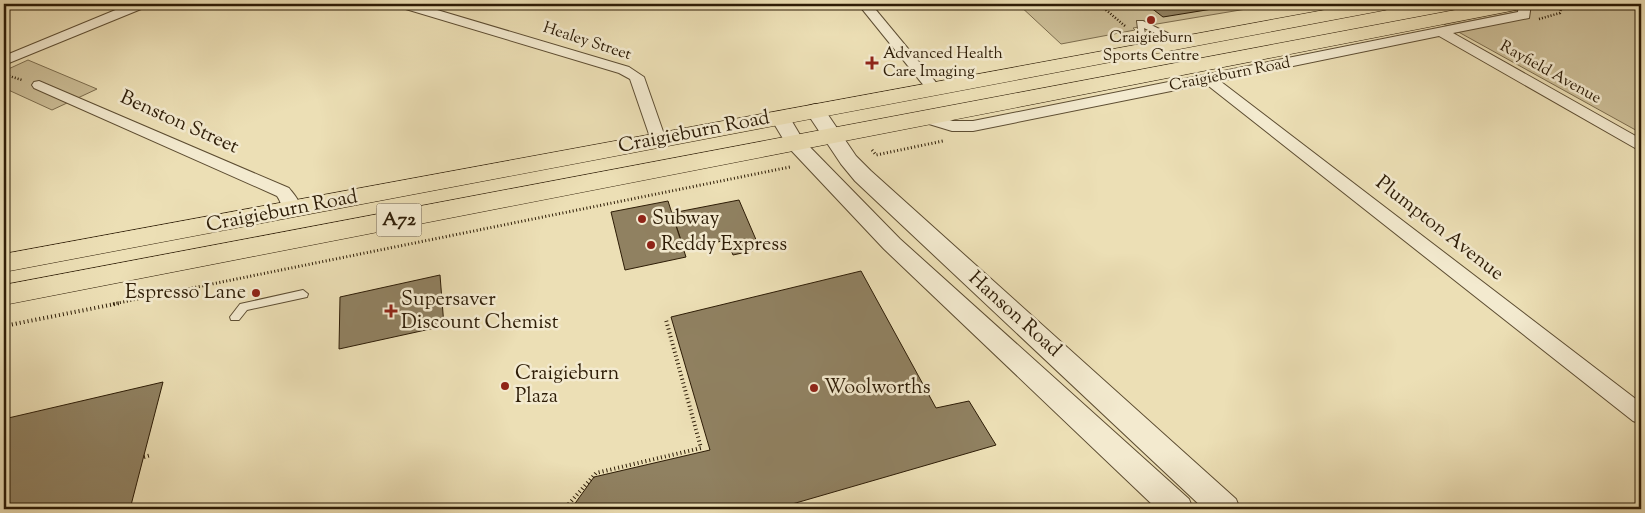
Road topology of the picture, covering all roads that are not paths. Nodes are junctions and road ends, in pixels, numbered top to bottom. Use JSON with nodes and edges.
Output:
{"nodes":[{"id":1,"x":141,"y":4,"type":"edge"},
{"id":2,"x":404,"y":4,"type":"edge"},
{"id":3,"x":864,"y":4,"type":"edge"},
{"id":4,"x":1385,"y":4,"type":"edge"},
{"id":5,"x":1516,"y":4,"type":"edge"},
{"id":6,"x":1525,"y":4,"type":"edge"},
{"id":7,"x":1441,"y":32,"type":"junction"},
{"id":8,"x":1184,"y":43,"type":"junction"},
{"id":9,"x":1144,"y":51,"type":"junction"},
{"id":10,"x":4,"y":61,"type":"edge"},
{"id":11,"x":1209,"y":79,"type":"junction"},
{"id":12,"x":40,"y":85,"type":"dead end"},
{"id":13,"x":934,"y":89,"type":"junction"},
{"id":14,"x":815,"y":110,"type":"junction"},
{"id":15,"x":780,"y":117,"type":"junction"},
{"id":16,"x":925,"y":118,"type":"junction"},
{"id":17,"x":658,"y":140,"type":"junction"},
{"id":18,"x":1641,"y":145,"type":"edge"},
{"id":19,"x":838,"y":146,"type":"junction"},
{"id":20,"x":803,"y":153,"type":"junction"},
{"id":21,"x":291,"y":210,"type":"junction"},
{"id":22,"x":7,"y":269,"type":"edge"},
{"id":23,"x":303,"y":294,"type":"dead end"},
{"id":24,"x":4,"y":295,"type":"edge"},
{"id":25,"x":235,"y":317,"type":"dead end"},
{"id":26,"x":1641,"y":415,"type":"edge"},
{"id":27,"x":1178,"y":509,"type":"edge"},
{"id":28,"x":1225,"y":509,"type":"edge"}],
"edges":[{"from":1,"to":10,"type":"street"},
{"from":2,"to":17,"type":"street","name":"Healey Street"},
{"from":3,"to":13,"type":"street"},
{"from":4,"to":8,"type":"main road","name":"Craigieburn Road","number":"A72"},
{"from":5,"to":16,"type":"main road","name":"Craigieburn Road","number":"A72"},
{"from":6,"to":7,"type":"street","name":"Craigieburn Road"},
{"from":7,"to":11,"type":"street","name":"Craigieburn Road"},
{"from":7,"to":18,"type":"street","name":"Rayfield Avenue"},
{"from":8,"to":9,"type":"main road","name":"Craigieburn Road","number":"A72"},
{"from":8,"to":9,"type":"lane"},
{"from":9,"to":13,"type":"main road","name":"Craigieburn Road","number":"A72"},
{"from":11,"to":16,"type":"street","name":"Craigieburn Road"},
{"from":11,"to":26,"type":"street","name":"Plumpton Avenue"},
{"from":12,"to":21,"type":"street","name":"Benston Street"},
{"from":13,"to":14,"type":"main road","name":"Craigieburn Road","number":"A72"},
{"from":14,"to":15,"type":"main road","name":"Craigieburn Road","number":"A72"},
{"from":14,"to":19,"type":"street","name":"Hanson Road"},
{"from":15,"to":17,"type":"main road","name":"Craigieburn Road","number":"A72"},
{"from":15,"to":20,"type":"street","name":"Hanson Road"},
{"from":16,"to":19,"type":"main road","name":"Craigieburn Road","number":"A72"},
{"from":17,"to":21,"type":"main road","name":"Craigieburn Road","number":"A72"},
{"from":19,"to":20,"type":"main road","name":"Craigieburn Road","number":"A72"},
{"from":19,"to":28,"type":"street","name":"Hanson Road"},
{"from":20,"to":24,"type":"main road","name":"Craigieburn Road","number":"A72"},
{"from":20,"to":27,"type":"street","name":"Hanson Road"},
{"from":21,"to":22,"type":"main road","name":"Craigieburn Road","number":"A72"},
{"from":23,"to":25,"type":"lane"}]}
